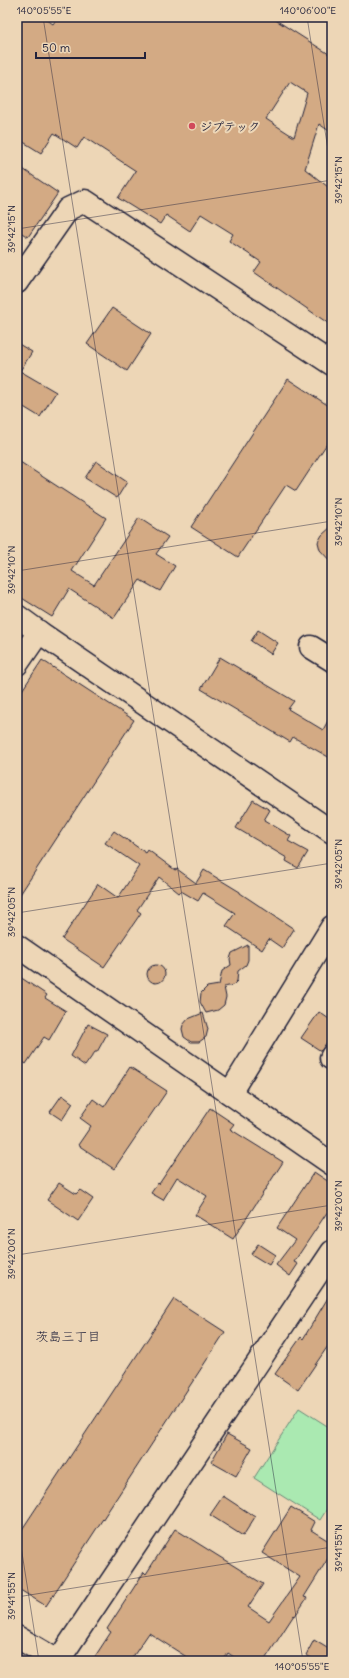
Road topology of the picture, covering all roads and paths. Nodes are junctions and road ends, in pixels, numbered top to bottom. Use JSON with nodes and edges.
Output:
{"nodes":[{"id":1,"x":17,"y":282,"type":"edge"},
{"id":2,"x":332,"y":364,"type":"edge"},
{"id":3,"x":17,"y":616,"type":"edge"},
{"id":4,"x":39,"y":632,"type":"junction"},
{"id":5,"x":312,"y":647,"type":"dead end"},
{"id":6,"x":332,"y":660,"type":"edge"},
{"id":7,"x":17,"y":664,"type":"edge"},
{"id":8,"x":332,"y":832,"type":"edge"},
{"id":9,"x":332,"y":927,"type":"edge"},
{"id":10,"x":17,"y":946,"type":"edge"},
{"id":11,"x":230,"y":1093,"type":"junction"},
{"id":12,"x":332,"y":1164,"type":"edge"},
{"id":13,"x":332,"y":1252,"type":"edge"},
{"id":14,"x":17,"y":1637,"type":"edge"},
{"id":15,"x":58,"y":1661,"type":"edge"}],
"edges":[{"from":1,"to":2,"type":"street"},
{"from":3,"to":4,"type":"street"},
{"from":4,"to":7,"type":"street"},
{"from":4,"to":8,"type":"street"},
{"from":5,"to":6,"type":"street"},
{"from":9,"to":11,"type":"street"},
{"from":10,"to":11,"type":"street"},
{"from":11,"to":12,"type":"street"},
{"from":13,"to":15,"type":"street"},
{"from":14,"to":15,"type":"street"}]}
